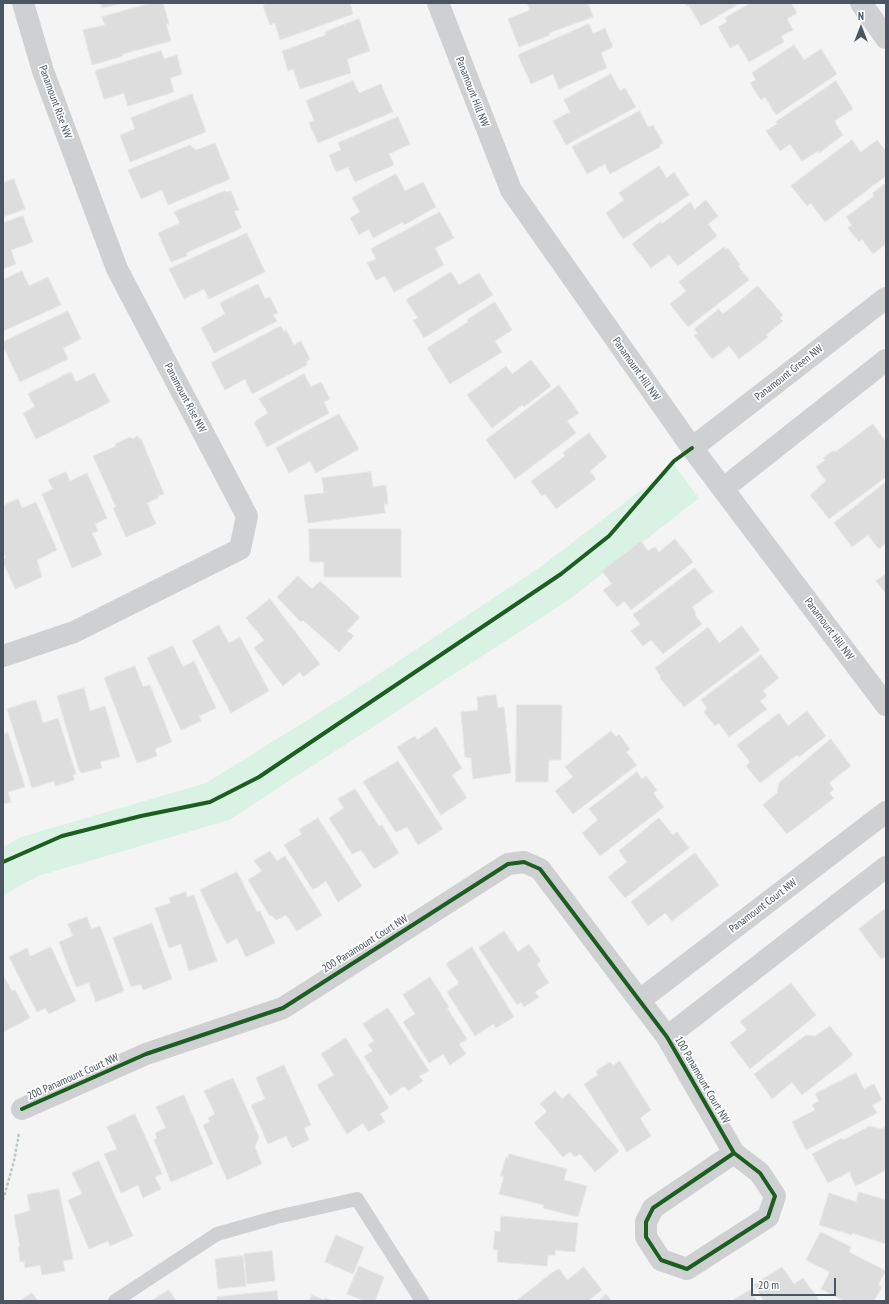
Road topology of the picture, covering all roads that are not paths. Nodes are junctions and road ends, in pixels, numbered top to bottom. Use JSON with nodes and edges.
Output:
{"nodes":[{"id":1,"x":23,"y":3,"type":"edge"},
{"id":2,"x":438,"y":3,"type":"edge"},
{"id":3,"x":861,"y":3,"type":"edge"},
{"id":4,"x":886,"y":38,"type":"edge"},
{"id":5,"x":886,"y":298,"type":"edge"},
{"id":6,"x":886,"y":360,"type":"edge"},
{"id":7,"x":692,"y":448,"type":"junction"},
{"id":8,"x":724,"y":488,"type":"junction"},
{"id":9,"x":3,"y":656,"type":"edge"},
{"id":10,"x":886,"y":705,"type":"edge"},
{"id":11,"x":886,"y":812,"type":"edge"},
{"id":12,"x":886,"y":867,"type":"edge"},
{"id":13,"x":640,"y":1000,"type":"junction"},
{"id":14,"x":652,"y":1018,"type":"joint"},
{"id":15,"x":667,"y":1037,"type":"junction"},
{"id":16,"x":22,"y":1109,"type":"road end"},
{"id":17,"x":734,"y":1153,"type":"junction"},
{"id":18,"x":115,"y":1301,"type":"edge"},
{"id":19,"x":422,"y":1301,"type":"edge"}],
"edges":[{"from":1,"to":9,"type":"street","name":"Panamount Rise NW"},
{"from":2,"to":7,"type":"street","name":"Panamount Hill NW"},
{"from":3,"to":4,"type":"street"},
{"from":5,"to":7,"type":"street","name":"Panamount Green NW"},
{"from":6,"to":8,"type":"street"},
{"from":7,"to":8,"type":"street","name":"Panamount Hill NW"},
{"from":8,"to":10,"type":"street","name":"Panamount Hill NW"},
{"from":11,"to":13,"type":"street","name":"Panamount Court NW"},
{"from":12,"to":15,"type":"street"},
{"from":13,"to":14,"type":"street","name":"200 Panamount Court NW"},
{"from":13,"to":16,"type":"street","name":"200 Panamount Court NW"},
{"from":14,"to":15,"type":"street","name":"100 Panamount Court NW"},
{"from":15,"to":17,"type":"street","name":"100 Panamount Court NW"},
{"from":17,"to":17,"type":"street","name":"100 Panamount Court NW"},
{"from":18,"to":19,"type":"lane"}]}
